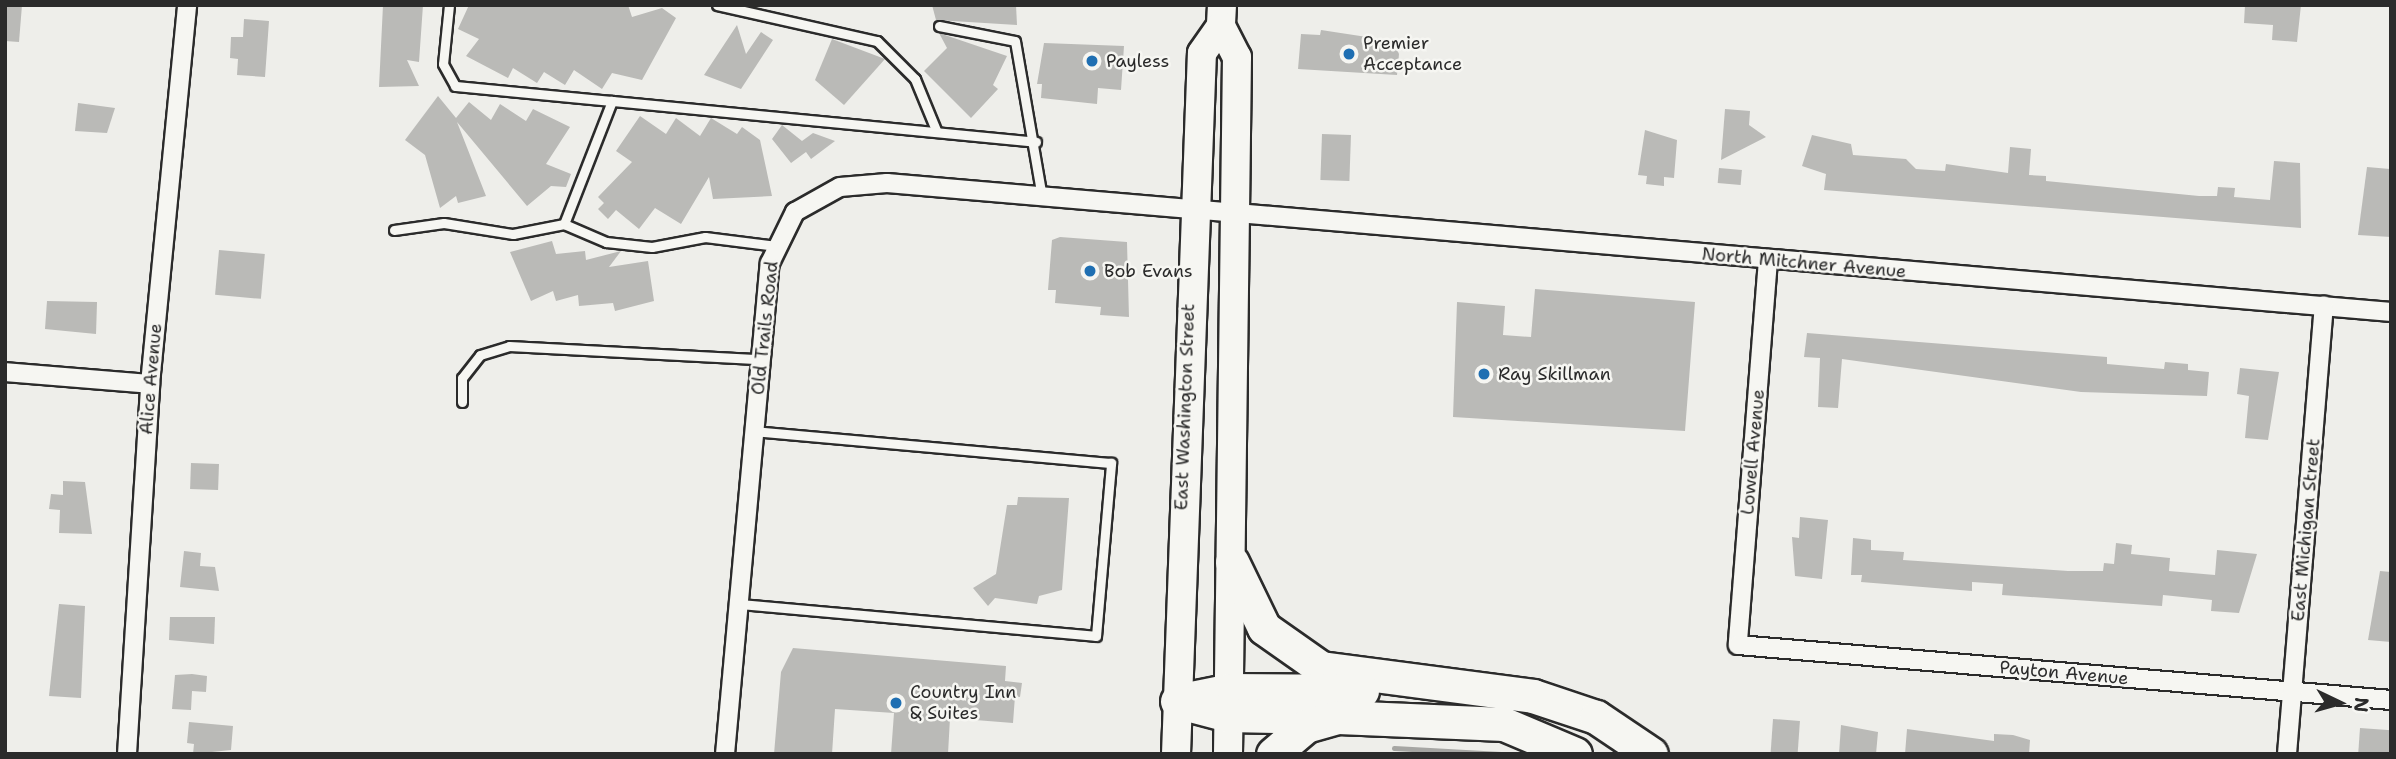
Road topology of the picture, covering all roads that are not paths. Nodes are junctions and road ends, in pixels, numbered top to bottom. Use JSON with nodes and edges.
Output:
{"nodes":[{"id":1,"x":187,"y":5,"type":"edge"},
{"id":2,"x":449,"y":5,"type":"edge"},
{"id":3,"x":717,"y":5,"type":"edge"},
{"id":4,"x":1222,"y":16,"type":"edge"},
{"id":5,"x":939,"y":26,"type":"dead end"},
{"id":6,"x":612,"y":101,"type":"junction"},
{"id":7,"x":936,"y":130,"type":"junction"},
{"id":8,"x":1036,"y":142,"type":"junction"},
{"id":9,"x":1042,"y":198,"type":"junction"},
{"id":10,"x":1216,"y":213,"type":"junction"},
{"id":11,"x":564,"y":224,"type":"junction"},
{"id":12,"x":394,"y":230,"type":"dead end"},
{"id":13,"x":776,"y":246,"type":"junction"},
{"id":14,"x":1769,"y":260,"type":"junction"},
{"id":15,"x":2324,"y":306,"type":"junction"},
{"id":16,"x":2391,"y":312,"type":"edge"},
{"id":17,"x":760,"y":359,"type":"junction"},
{"id":18,"x":5,"y":372,"type":"edge"},
{"id":19,"x":150,"y":384,"type":"junction"},
{"id":20,"x":461,"y":402,"type":"dead end"},
{"id":21,"x":754,"y":431,"type":"junction"},
{"id":22,"x":1232,"y":562,"type":"junction"},
{"id":23,"x":738,"y":604,"type":"junction"},
{"id":24,"x":1738,"y":645,"type":"joint"},
{"id":25,"x":1466,"y":690,"type":"junction"},
{"id":26,"x":2292,"y":692,"type":"junction"},
{"id":27,"x":2391,"y":700,"type":"edge"},
{"id":28,"x":1177,"y":701,"type":"junction"},
{"id":29,"x":1229,"y":703,"type":"junction"},
{"id":30,"x":1338,"y":717,"type":"junction"},
{"id":31,"x":127,"y":754,"type":"edge"},
{"id":32,"x":725,"y":754,"type":"edge"},
{"id":33,"x":1176,"y":754,"type":"edge"},
{"id":34,"x":1228,"y":754,"type":"edge"},
{"id":35,"x":1273,"y":754,"type":"edge"},
{"id":36,"x":1575,"y":754,"type":"edge"},
{"id":37,"x":1651,"y":754,"type":"edge"},
{"id":38,"x":2287,"y":754,"type":"edge"}],
"edges":[{"from":1,"to":19,"type":"street","name":"Alice Avenue"},
{"from":2,"to":6,"type":"lane"},
{"from":3,"to":7,"type":"lane"},
{"from":4,"to":10,"type":"main road","name":"East Washington Street"},
{"from":5,"to":8,"type":"lane"},
{"from":6,"to":7,"type":"lane"},
{"from":6,"to":11,"type":"lane"},
{"from":7,"to":8,"type":"lane"},
{"from":8,"to":9,"type":"lane"},
{"from":9,"to":10,"type":"street","name":"Old Trails Road"},
{"from":9,"to":13,"type":"street","name":"Old Trails Road"},
{"from":10,"to":14,"type":"street","name":"North Mitchner Avenue"},
{"from":10,"to":22,"type":"main road","name":"East Washington Street"},
{"from":10,"to":28,"type":"main road","name":"East Washington Street"},
{"from":11,"to":12,"type":"lane"},
{"from":11,"to":13,"type":"lane"},
{"from":13,"to":17,"type":"street","name":"Old Trails Road"},
{"from":14,"to":15,"type":"street","name":"North Mitchner Avenue"},
{"from":14,"to":24,"type":"street","name":"Lowell Avenue"},
{"from":15,"to":16,"type":"street","name":"North Mitchner Avenue"},
{"from":15,"to":26,"type":"street","name":"East Michigan Street"},
{"from":17,"to":20,"type":"lane"},
{"from":17,"to":21,"type":"street","name":"Old Trails Road"},
{"from":18,"to":19,"type":"street"},
{"from":19,"to":31,"type":"street","name":"Alice Avenue"},
{"from":21,"to":23,"type":"street","name":"Old Trails Road"},
{"from":21,"to":23,"type":"lane"},
{"from":22,"to":25,"type":"highway"},
{"from":22,"to":29,"type":"main road","name":"East Washington Street"},
{"from":23,"to":32,"type":"street","name":"Old Trails Road"},
{"from":24,"to":26,"type":"street","name":"Payton Avenue"},
{"from":25,"to":29,"type":"highway"},
{"from":25,"to":37,"type":"highway"},
{"from":26,"to":27,"type":"street","name":"Payton Avenue"},
{"from":26,"to":38,"type":"street","name":"East Michigan Street"},
{"from":28,"to":29,"type":"highway"},
{"from":28,"to":33,"type":"main road","name":"East Washington Street"},
{"from":29,"to":30,"type":"highway"},
{"from":29,"to":34,"type":"main road","name":"East Washington Street"},
{"from":30,"to":35,"type":"highway"},
{"from":30,"to":36,"type":"highway"}]}
